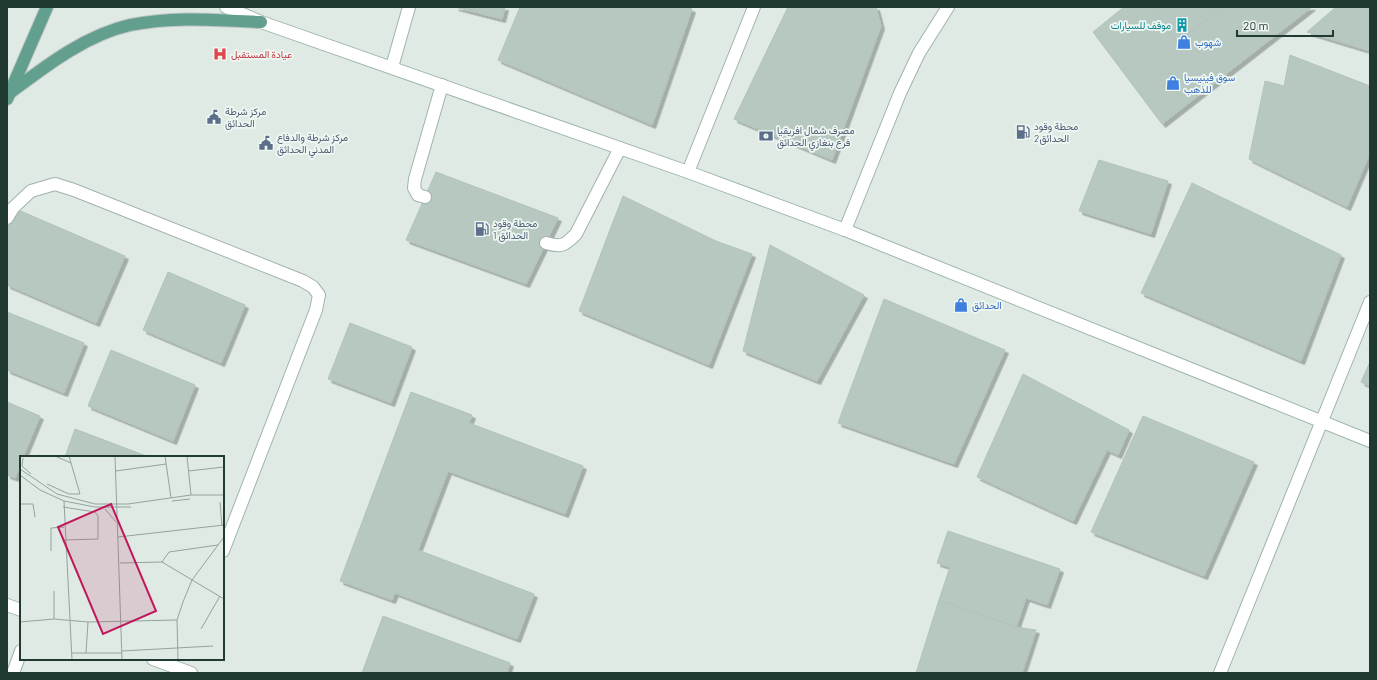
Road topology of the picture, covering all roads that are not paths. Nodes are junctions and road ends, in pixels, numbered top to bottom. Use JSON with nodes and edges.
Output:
{"nodes":[{"id":1,"x":47,"y":7,"type":"edge"},
{"id":2,"x":226,"y":7,"type":"edge"},
{"id":3,"x":409,"y":7,"type":"edge"},
{"id":4,"x":754,"y":7,"type":"edge"},
{"id":5,"x":948,"y":7,"type":"edge"},
{"id":6,"x":261,"y":22,"type":"junction"},
{"id":7,"x":392,"y":67,"type":"junction"},
{"id":8,"x":442,"y":85,"type":"junction"},
{"id":9,"x":9,"y":95,"type":"edge"},
{"id":10,"x":620,"y":148,"type":"junction"},
{"id":11,"x":688,"y":172,"type":"junction"},
{"id":12,"x":425,"y":197,"type":"dead end"},
{"id":13,"x":7,"y":218,"type":"edge"},
{"id":14,"x":845,"y":230,"type":"junction"},
{"id":15,"x":546,"y":243,"type":"dead end"},
{"id":16,"x":1370,"y":302,"type":"edge"},
{"id":17,"x":1322,"y":422,"type":"junction"},
{"id":18,"x":1370,"y":441,"type":"edge"},
{"id":19,"x":224,"y":548,"type":"edge"},
{"id":20,"x":7,"y":605,"type":"edge"},
{"id":21,"x":20,"y":610,"type":"edge"},
{"id":22,"x":20,"y":654,"type":"edge"},
{"id":23,"x":158,"y":660,"type":"edge"},
{"id":24,"x":180,"y":664,"type":"edge"},
{"id":25,"x":13,"y":673,"type":"edge"},
{"id":26,"x":191,"y":673,"type":"edge"},
{"id":27,"x":1220,"y":673,"type":"edge"}],
"edges":[{"from":1,"to":9,"type":"main road"},
{"from":2,"to":6,"type":"street"},
{"from":3,"to":7,"type":"street"},
{"from":4,"to":11,"type":"street"},
{"from":5,"to":14,"type":"street"},
{"from":6,"to":7,"type":"street"},
{"from":6,"to":9,"type":"main road"},
{"from":7,"to":8,"type":"street"},
{"from":8,"to":10,"type":"street"},
{"from":8,"to":12,"type":"street"},
{"from":10,"to":11,"type":"street"},
{"from":10,"to":15,"type":"street"},
{"from":11,"to":14,"type":"street"},
{"from":13,"to":19,"type":"street"},
{"from":14,"to":17,"type":"street"},
{"from":16,"to":17,"type":"street"},
{"from":17,"to":18,"type":"street"},
{"from":17,"to":27,"type":"street"},
{"from":20,"to":21,"type":"street"},
{"from":22,"to":25,"type":"street"},
{"from":23,"to":24,"type":"street"},
{"from":24,"to":26,"type":"street"}]}
